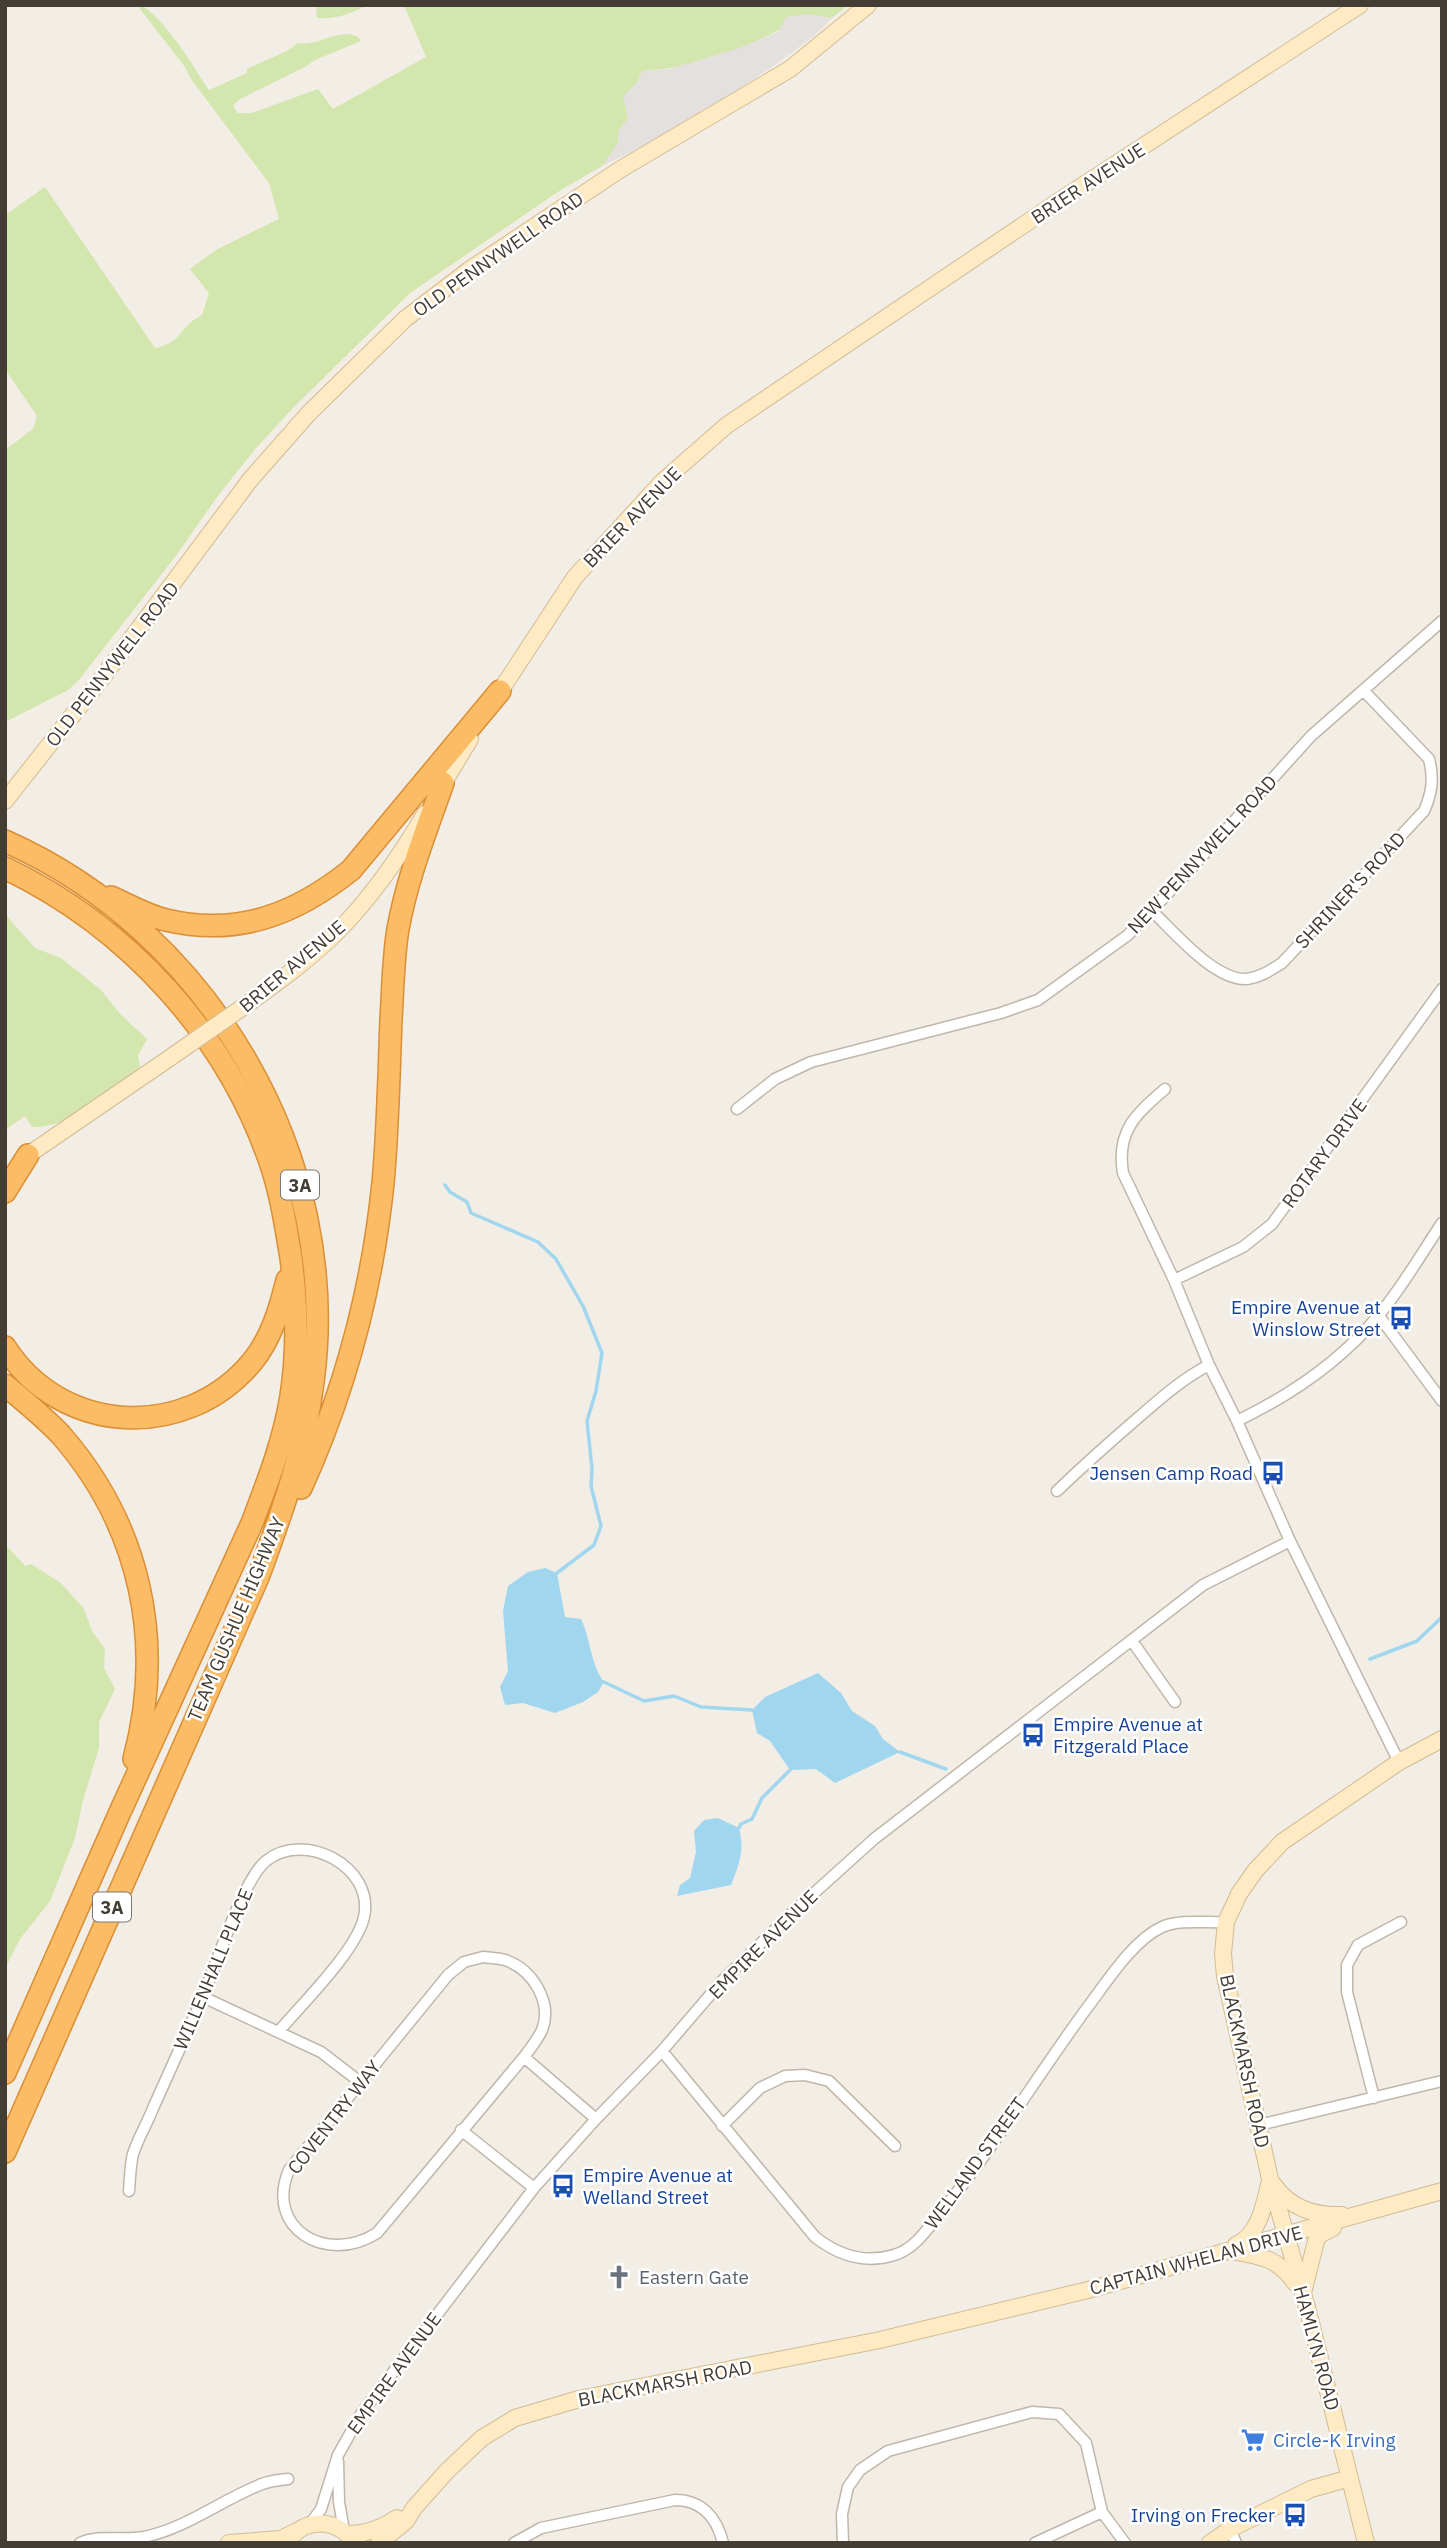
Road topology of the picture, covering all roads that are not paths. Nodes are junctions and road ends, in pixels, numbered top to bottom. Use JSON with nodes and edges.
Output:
{"nodes":[{"id":1,"x":869,"y":5,"type":"edge"},
{"id":2,"x":1360,"y":5,"type":"edge"},
{"id":3,"x":1442,"y":621,"type":"edge"},
{"id":4,"x":1363,"y":690,"type":"junction"},
{"id":5,"x":500,"y":691,"type":"junction"},
{"id":6,"x":1442,"y":754,"type":"edge"},
{"id":7,"x":1429,"y":760,"type":"junction"},
{"id":8,"x":443,"y":783,"type":"junction"},
{"id":9,"x":5,"y":801,"type":"edge"},
{"id":10,"x":5,"y":841,"type":"edge"},
{"id":11,"x":5,"y":868,"type":"edge"},
{"id":12,"x":65,"y":874,"type":"junction"},
{"id":13,"x":1152,"y":911,"type":"junction"},
{"id":14,"x":1442,"y":989,"type":"edge"},
{"id":15,"x":1166,"y":1089,"type":"dead end"},
{"id":16,"x":737,"y":1108,"type":"dead end"},
{"id":17,"x":28,"y":1154,"type":"junction"},
{"id":18,"x":5,"y":1175,"type":"edge"},
{"id":19,"x":5,"y":1192,"type":"edge"},
{"id":20,"x":1442,"y":1223,"type":"edge"},
{"id":21,"x":289,"y":1246,"type":"junction"},
{"id":22,"x":1174,"y":1280,"type":"junction"},
{"id":23,"x":1379,"y":1316,"type":"junction"},
{"id":24,"x":5,"y":1347,"type":"edge"},
{"id":25,"x":1209,"y":1365,"type":"junction"},
{"id":26,"x":5,"y":1385,"type":"edge"},
{"id":27,"x":1442,"y":1401,"type":"edge"},
{"id":28,"x":1237,"y":1421,"type":"junction"},
{"id":29,"x":1057,"y":1491,"type":"dead end"},
{"id":30,"x":1290,"y":1541,"type":"junction"},
{"id":31,"x":258,"y":1574,"type":"junction"},
{"id":32,"x":1132,"y":1641,"type":"junction"},
{"id":33,"x":1175,"y":1702,"type":"dead end"},
{"id":34,"x":1442,"y":1739,"type":"edge"},
{"id":35,"x":1399,"y":1762,"type":"junction"},
{"id":36,"x":120,"y":1812,"type":"junction"},
{"id":37,"x":1401,"y":1922,"type":"dead end"},
{"id":38,"x":1226,"y":1923,"type":"junction"},
{"id":39,"x":203,"y":1997,"type":"junction"},
{"id":40,"x":279,"y":2031,"type":"junction"},
{"id":41,"x":662,"y":2051,"type":"junction"},
{"id":42,"x":524,"y":2057,"type":"junction"},
{"id":43,"x":5,"y":2073,"type":"edge"},
{"id":44,"x":1442,"y":2081,"type":"edge"},
{"id":45,"x":359,"y":2082,"type":"junction"},
{"id":46,"x":1374,"y":2098,"type":"junction"},
{"id":47,"x":596,"y":2119,"type":"junction"},
{"id":48,"x":1259,"y":2125,"type":"junction"},
{"id":49,"x":722,"y":2126,"type":"junction"},
{"id":50,"x":461,"y":2130,"type":"junction"},
{"id":51,"x":895,"y":2146,"type":"dead end"},
{"id":52,"x":5,"y":2152,"type":"edge"},
{"id":53,"x":1270,"y":2179,"type":"junction"},
{"id":54,"x":534,"y":2188,"type":"junction"},
{"id":55,"x":129,"y":2191,"type":"dead end"},
{"id":56,"x":1442,"y":2191,"type":"edge"},
{"id":57,"x":1442,"y":2201,"type":"edge"},
{"id":58,"x":1398,"y":2203,"type":"junction"},
{"id":59,"x":1360,"y":2215,"type":"junction"},
{"id":60,"x":1286,"y":2236,"type":"junction"},
{"id":61,"x":1224,"y":2250,"type":"junction"},
{"id":62,"x":1303,"y":2295,"type":"junction"},
{"id":63,"x":948,"y":2323,"type":"joint"},
{"id":64,"x":338,"y":2455,"type":"junction"},
{"id":65,"x":1350,"y":2478,"type":"junction"},
{"id":66,"x":288,"y":2479,"type":"dead end"},
{"id":67,"x":415,"y":2508,"type":"junction"},
{"id":68,"x":1102,"y":2512,"type":"junction"},
{"id":69,"x":310,"y":2525,"type":"junction"},
{"id":70,"x":348,"y":2536,"type":"edge"},
{"id":71,"x":1233,"y":2536,"type":"edge"},
{"id":72,"x":291,"y":2538,"type":"edge"},
{"id":73,"x":80,"y":2543,"type":"edge"},
{"id":74,"x":229,"y":2543,"type":"edge"},
{"id":75,"x":379,"y":2543,"type":"edge"},
{"id":76,"x":514,"y":2543,"type":"edge"},
{"id":77,"x":723,"y":2543,"type":"edge"},
{"id":78,"x":843,"y":2543,"type":"edge"},
{"id":79,"x":1035,"y":2543,"type":"edge"},
{"id":80,"x":1125,"y":2543,"type":"edge"},
{"id":81,"x":1210,"y":2543,"type":"edge"},
{"id":82,"x":1366,"y":2543,"type":"edge"}],
"edges":[{"from":1,"to":9,"type":"main road","name":"OLD PENNYWELL ROAD"},
{"from":2,"to":5,"type":"main road","name":"BRIER AVENUE"},
{"from":3,"to":4,"type":"street","name":"NEW PENNYWELL ROAD"},
{"from":4,"to":7,"type":"street"},
{"from":4,"to":13,"type":"street","name":"NEW PENNYWELL ROAD"},
{"from":5,"to":8,"type":"main road","name":"BRIER AVENUE"},
{"from":5,"to":12,"type":"highway"},
{"from":6,"to":7,"type":"street"},
{"from":7,"to":13,"type":"street","name":"SHRINER'S ROAD"},
{"from":8,"to":17,"type":"main road","name":"BRIER AVENUE","bridge":true},
{"from":8,"to":31,"type":"highway"},
{"from":10,"to":12,"type":"highway","name":"TEAM GUSHUE HIGHWAY","number":"3A"},
{"from":11,"to":21,"type":"highway","name":"TEAM GUSHUE HIGHWAY","number":"3A"},
{"from":12,"to":31,"type":"highway","name":"TEAM GUSHUE HIGHWAY","number":"3A"},
{"from":13,"to":16,"type":"street","name":"NEW PENNYWELL ROAD"},
{"from":14,"to":22,"type":"street","name":"ROTARY DRIVE"},
{"from":15,"to":22,"type":"street"},
{"from":17,"to":18,"type":"highway"},
{"from":17,"to":19,"type":"highway"},
{"from":20,"to":23,"type":"street"},
{"from":21,"to":24,"type":"highway"},
{"from":21,"to":36,"type":"highway","name":"TEAM GUSHUE HIGHWAY","number":"3A"},
{"from":22,"to":25,"type":"street"},
{"from":23,"to":27,"type":"street"},
{"from":23,"to":28,"type":"street"},
{"from":25,"to":28,"type":"street"},
{"from":25,"to":29,"type":"street"},
{"from":26,"to":36,"type":"highway"},
{"from":28,"to":30,"type":"street"},
{"from":30,"to":32,"type":"street","name":"EMPIRE AVENUE"},
{"from":30,"to":35,"type":"street"},
{"from":31,"to":52,"type":"highway","name":"TEAM GUSHUE HIGHWAY","number":"3A"},
{"from":32,"to":33,"type":"street"},
{"from":32,"to":41,"type":"street","name":"EMPIRE AVENUE"},
{"from":34,"to":35,"type":"main road","name":"BLACKMARSH ROAD"},
{"from":35,"to":38,"type":"main road","name":"BLACKMARSH ROAD"},
{"from":36,"to":43,"type":"highway","name":"TEAM GUSHUE HIGHWAY","number":"3A"},
{"from":37,"to":46,"type":"street"},
{"from":38,"to":48,"type":"main road","name":"BLACKMARSH ROAD"},
{"from":38,"to":49,"type":"street","name":"WELLAND STREET"},
{"from":39,"to":40,"type":"street"},
{"from":39,"to":40,"type":"street","name":"WILLENHALL PLACE"},
{"from":39,"to":55,"type":"street","name":"WILLENHALL PLACE"},
{"from":40,"to":45,"type":"street"},
{"from":41,"to":47,"type":"street","name":"EMPIRE AVENUE"},
{"from":41,"to":49,"type":"street","name":"WELLAND STREET"},
{"from":42,"to":45,"type":"street","name":"COVENTRY WAY"},
{"from":42,"to":47,"type":"street"},
{"from":42,"to":50,"type":"street","name":"COVENTRY WAY"},
{"from":44,"to":46,"type":"street"},
{"from":45,"to":50,"type":"street","name":"COVENTRY WAY"},
{"from":46,"to":48,"type":"street"},
{"from":47,"to":54,"type":"street","name":"EMPIRE AVENUE"},
{"from":48,"to":53,"type":"main road","name":"BLACKMARSH ROAD"},
{"from":49,"to":51,"type":"street"},
{"from":50,"to":54,"type":"street"},
{"from":53,"to":59,"type":"main road"},
{"from":53,"to":60,"type":"main road","name":"BLACKMARSH ROAD"},
{"from":53,"to":61,"type":"main road"},
{"from":54,"to":64,"type":"street","name":"EMPIRE AVENUE"},
{"from":56,"to":58,"type":"main road","name":"CAPTAIN WHELAN DRIVE"},
{"from":57,"to":58,"type":"main road"},
{"from":58,"to":59,"type":"main road","name":"CAPTAIN WHELAN DRIVE"},
{"from":59,"to":60,"type":"main road","name":"CAPTAIN WHELAN DRIVE"},
{"from":59,"to":62,"type":"main road"},
{"from":60,"to":61,"type":"main road","name":"CAPTAIN WHELAN DRIVE"},
{"from":60,"to":62,"type":"main road","name":"HAMLYN ROAD"},
{"from":61,"to":62,"type":"main road"},
{"from":61,"to":63,"type":"main road","name":"CAPTAIN WHELAN DRIVE"},
{"from":62,"to":65,"type":"main road","name":"HAMLYN ROAD"},
{"from":63,"to":67,"type":"main road","name":"BLACKMARSH ROAD"},
{"from":64,"to":69,"type":"street","name":"EMPIRE AVENUE"},
{"from":64,"to":70,"type":"street","name":"EMPIRE AVENUE"},
{"from":65,"to":71,"type":"main road"},
{"from":65,"to":82,"type":"main road","name":"HAMLYN ROAD"},
{"from":66,"to":73,"type":"street"},
{"from":67,"to":70,"type":"main road","name":"BLACKMARSH ROAD"},
{"from":67,"to":75,"type":"main road","name":"BLACKMARSH ROAD"},
{"from":68,"to":78,"type":"street"},
{"from":68,"to":79,"type":"street"},
{"from":68,"to":80,"type":"street"},
{"from":69,"to":70,"type":"main road"},
{"from":69,"to":72,"type":"main road"},
{"from":71,"to":81,"type":"main road"},
{"from":72,"to":74,"type":"main road"},
{"from":76,"to":77,"type":"street"}]}
